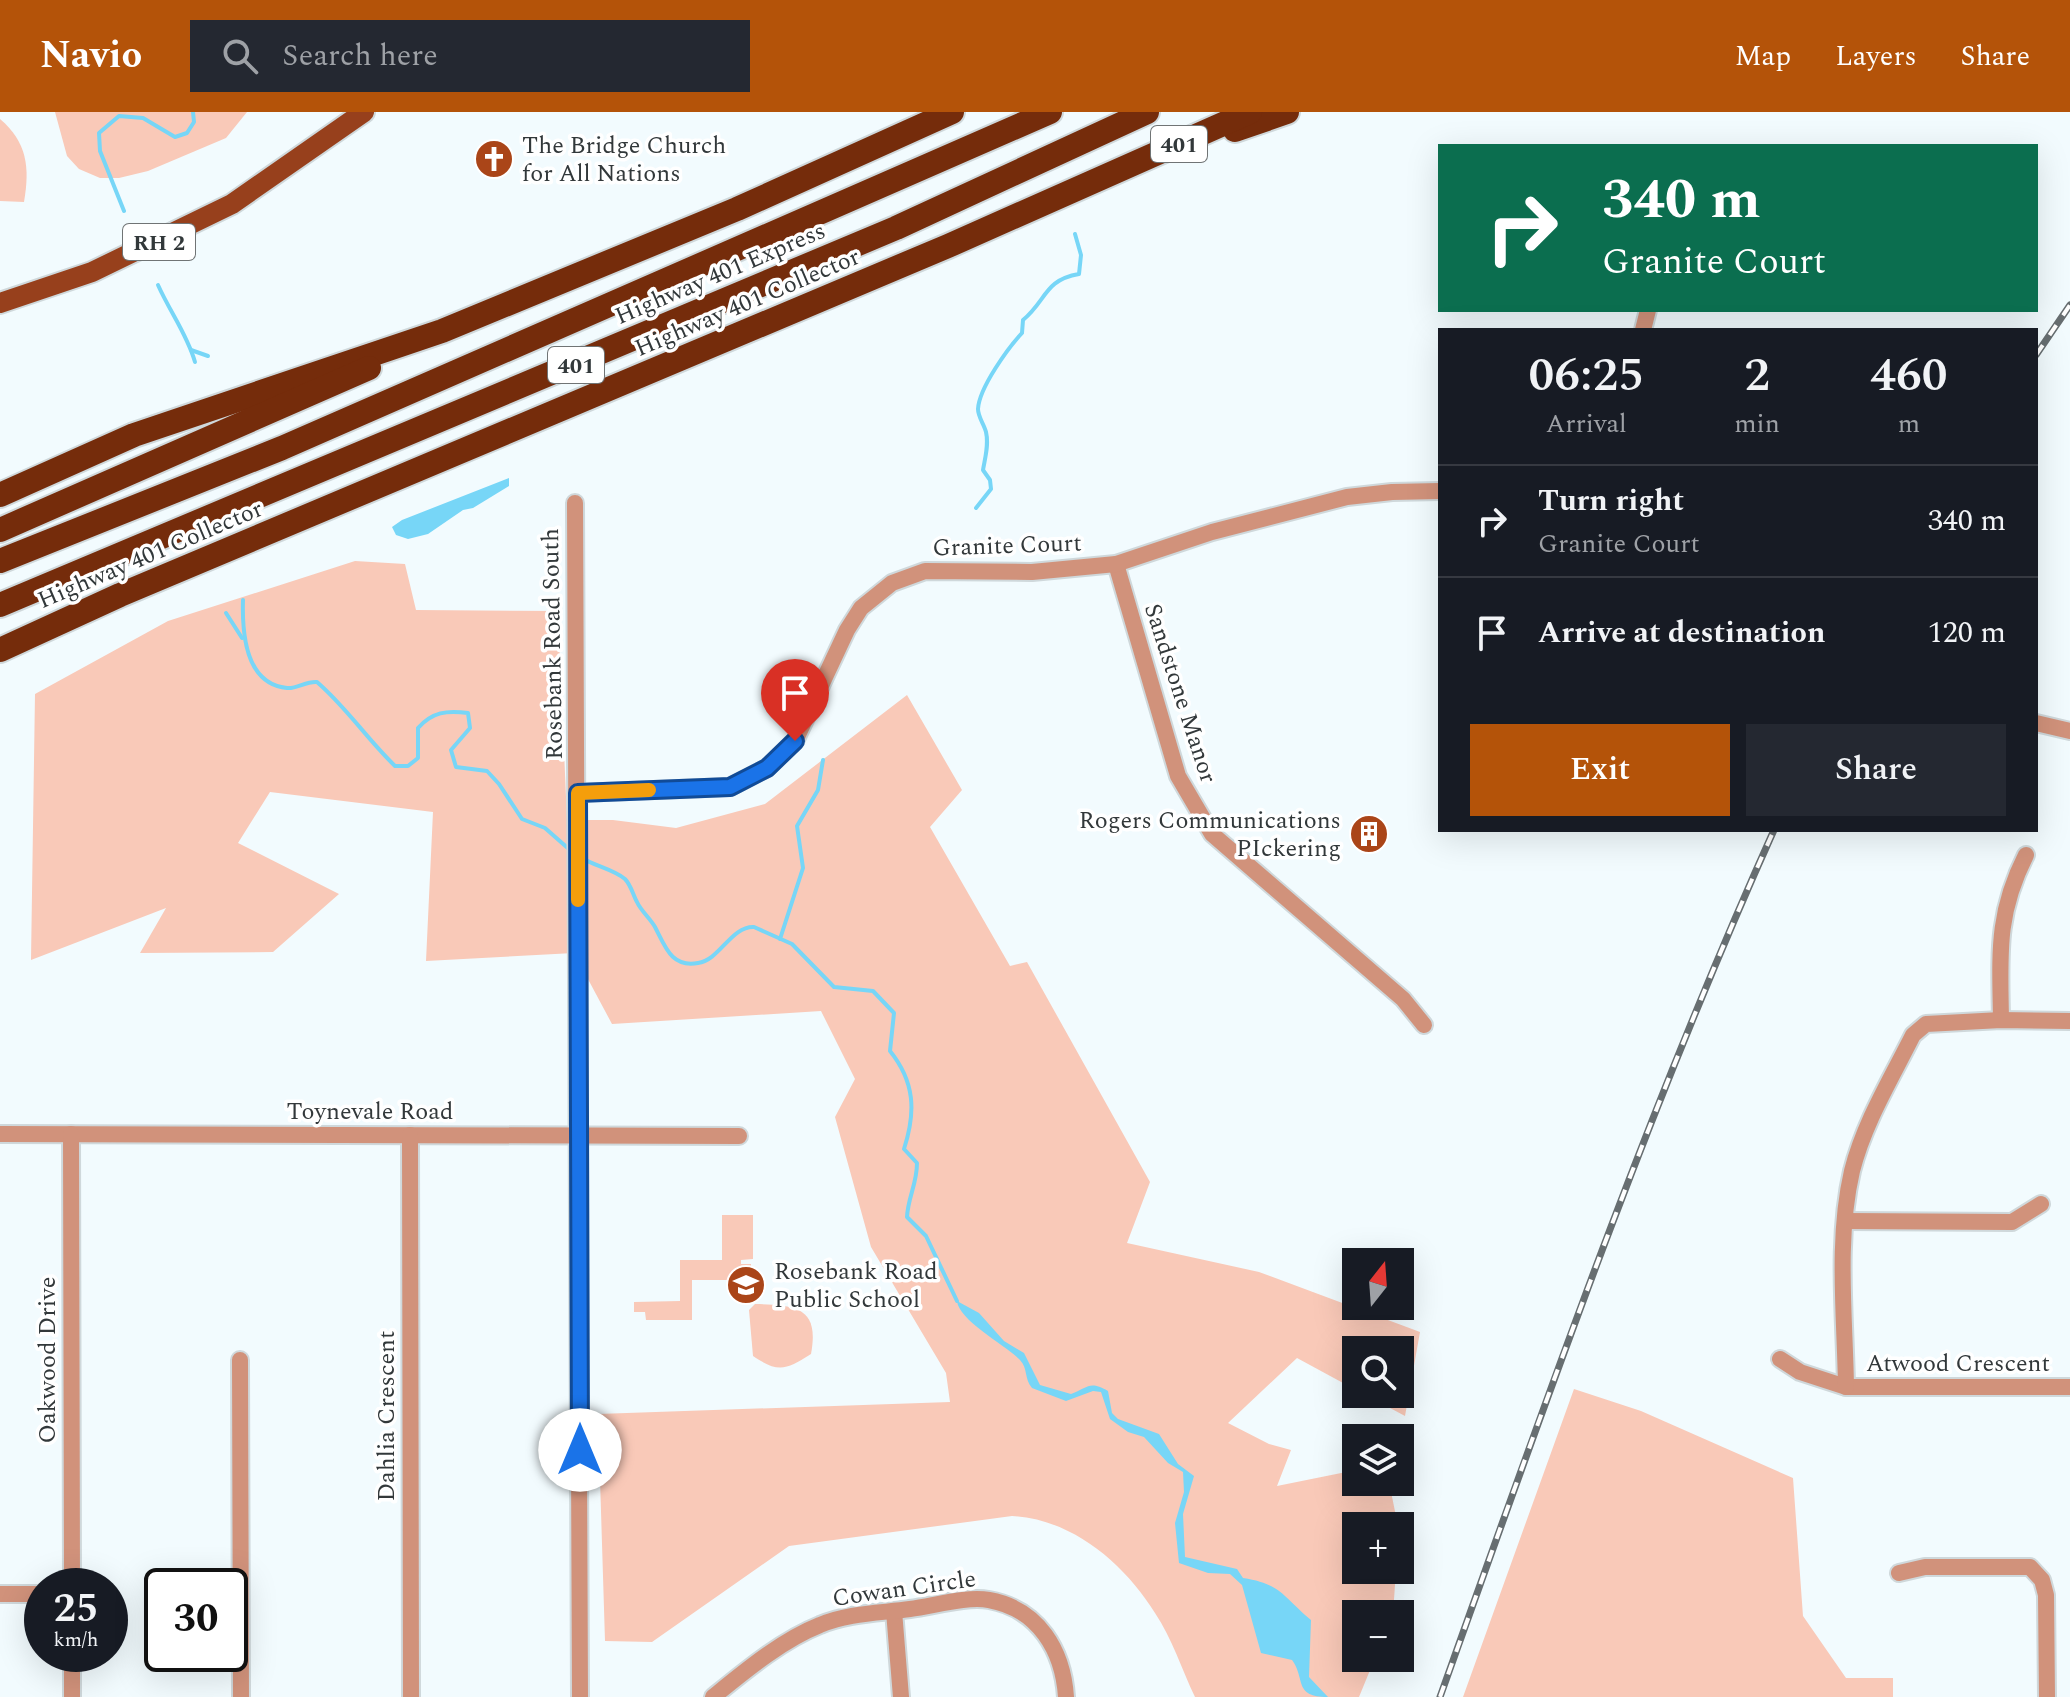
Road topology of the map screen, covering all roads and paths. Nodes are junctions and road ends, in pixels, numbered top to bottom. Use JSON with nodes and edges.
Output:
{"nodes":[{"id":1,"x":364,"y":112,"type":"edge"},
{"id":2,"x":952,"y":112,"type":"edge"},
{"id":3,"x":1050,"y":112,"type":"edge"},
{"id":4,"x":1147,"y":112,"type":"edge"},
{"id":5,"x":1250,"y":112,"type":"edge"},
{"id":6,"x":1287,"y":112,"type":"edge"},
{"id":7,"x":1108,"y":175,"type":"junction"},
{"id":8,"x":0,"y":303,"type":"edge"},
{"id":9,"x":442,"y":331,"type":"junction"},
{"id":10,"x":1438,"y":491,"type":"edge"},
{"id":11,"x":0,"y":495,"type":"edge"},
{"id":12,"x":575,"y":503,"type":"dead end"},
{"id":13,"x":0,"y":530,"type":"edge"},
{"id":14,"x":0,"y":561,"type":"edge"},
{"id":15,"x":1116,"y":564,"type":"junction"},
{"id":16,"x":0,"y":605,"type":"edge"},
{"id":17,"x":0,"y":650,"type":"edge"},
{"id":18,"x":2038,"y":723,"type":"edge"},
{"id":19,"x":2070,"y":731,"type":"edge"},
{"id":20,"x":578,"y":793,"type":"junction"},
{"id":21,"x":2026,"y":855,"type":"dead end"},
{"id":22,"x":2001,"y":1020,"type":"junction"},
{"id":23,"x":2070,"y":1021,"type":"edge"},
{"id":24,"x":1424,"y":1025,"type":"dead end"},
{"id":25,"x":0,"y":1134,"type":"edge"},
{"id":26,"x":71,"y":1134,"type":"junction"},
{"id":27,"x":410,"y":1135,"type":"junction"},
{"id":28,"x":579,"y":1136,"type":"junction"},
{"id":29,"x":739,"y":1136,"type":"dead end"},
{"id":30,"x":2041,"y":1204,"type":"dead end"},
{"id":31,"x":1845,"y":1221,"type":"junction"},
{"id":32,"x":1780,"y":1359,"type":"dead end"},
{"id":33,"x":240,"y":1360,"type":"dead end"},
{"id":34,"x":1846,"y":1387,"type":"junction"},
{"id":35,"x":2070,"y":1387,"type":"edge"},
{"id":36,"x":72,"y":1568,"type":"edge"},
{"id":37,"x":1899,"y":1573,"type":"dead end"},
{"id":38,"x":0,"y":1594,"type":"edge"},
{"id":39,"x":24,"y":1594,"type":"edge"},
{"id":40,"x":894,"y":1611,"type":"junction"},
{"id":41,"x":72,"y":1672,"type":"edge"},
{"id":42,"x":718,"y":1695,"type":"edge"},
{"id":43,"x":72,"y":1697,"type":"edge"},
{"id":44,"x":241,"y":1697,"type":"edge"},
{"id":45,"x":411,"y":1697,"type":"edge"},
{"id":46,"x":580,"y":1697,"type":"edge"},
{"id":47,"x":901,"y":1697,"type":"edge"},
{"id":48,"x":1066,"y":1697,"type":"edge"},
{"id":49,"x":2047,"y":1697,"type":"edge"}],
"edges":[{"from":1,"to":8,"type":"main road","number":"RH 2"},
{"from":2,"to":9,"type":"highway"},
{"from":3,"to":14,"type":"highway","name":"Highway 401 Express","number":"401"},
{"from":4,"to":16,"type":"highway","name":"Highway 401 Express","number":"401"},
{"from":5,"to":7,"type":"highway","name":"Highway 401 Collector","number":"401"},
{"from":6,"to":7,"type":"highway"},
{"from":7,"to":17,"type":"highway","name":"Highway 401 Collector","number":"401"},
{"from":9,"to":11,"type":"highway"},
{"from":9,"to":13,"type":"highway"},
{"from":10,"to":15,"type":"street","name":"Granite Court"},
{"from":12,"to":20,"type":"street","name":"Rosebank Road South"},
{"from":15,"to":20,"type":"street","name":"Granite Court"},
{"from":15,"to":24,"type":"street","name":"Sandstone Manor"},
{"from":18,"to":19,"type":"street"},
{"from":20,"to":28,"type":"street","name":"Rosebank Road South"},
{"from":21,"to":22,"type":"street"},
{"from":22,"to":23,"type":"street","name":"Atwood Crescent"},
{"from":22,"to":31,"type":"street","name":"Atwood Crescent"},
{"from":25,"to":26,"type":"street","name":"Toynevale Road"},
{"from":26,"to":27,"type":"street","name":"Toynevale Road"},
{"from":26,"to":36,"type":"street","name":"Oakwood Drive"},
{"from":27,"to":28,"type":"street","name":"Toynevale Road"},
{"from":27,"to":45,"type":"street","name":"Dahlia Crescent"},
{"from":28,"to":29,"type":"street","name":"Toynevale Road"},
{"from":28,"to":46,"type":"street","name":"Rosebank Road South"},
{"from":30,"to":31,"type":"street"},
{"from":31,"to":34,"type":"street","name":"Atwood Crescent"},
{"from":32,"to":34,"type":"street","name":"Atwood Crescent"},
{"from":33,"to":44,"type":"street"},
{"from":34,"to":35,"type":"street","name":"Atwood Crescent"},
{"from":37,"to":49,"type":"street"},
{"from":38,"to":39,"type":"street"},
{"from":40,"to":42,"type":"street","name":"Cowan Circle"},
{"from":40,"to":47,"type":"street"},
{"from":40,"to":48,"type":"street","name":"Cowan Circle"},
{"from":41,"to":43,"type":"street"}]}
